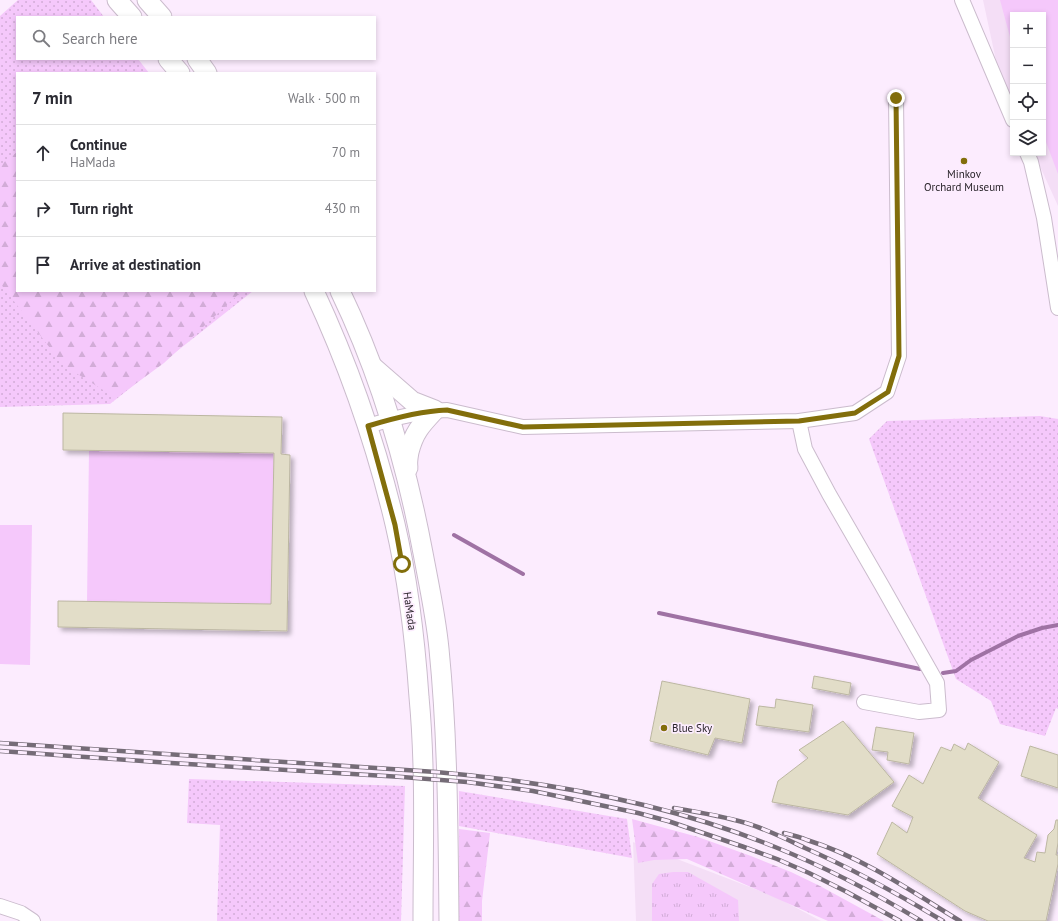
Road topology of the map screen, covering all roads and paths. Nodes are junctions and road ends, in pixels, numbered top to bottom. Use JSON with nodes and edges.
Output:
{"nodes":[{"id":1,"x":117,"y":0,"type":"edge"},
{"id":2,"x":147,"y":0,"type":"edge"},
{"id":3,"x":962,"y":0,"type":"edge"},
{"id":4,"x":131,"y":16,"type":"edge"},
{"id":5,"x":161,"y":16,"type":"edge"},
{"id":6,"x":169,"y":60,"type":"edge"},
{"id":7,"x":198,"y":60,"type":"edge"},
{"id":8,"x":179,"y":72,"type":"edge"},
{"id":9,"x":206,"y":72,"type":"edge"},
{"id":10,"x":896,"y":98,"type":"dead end"},
{"id":11,"x":1010,"y":113,"type":"edge"},
{"id":12,"x":1028,"y":156,"type":"edge"},
{"id":13,"x":314,"y":292,"type":"edge"},
{"id":14,"x":340,"y":292,"type":"edge"},
{"id":15,"x":1058,"y":308,"type":"edge"},
{"id":16,"x":372,"y":367,"type":"junction"},
{"id":17,"x":435,"y":410,"type":"junction"},
{"id":18,"x":390,"y":419,"type":"junction"},
{"id":19,"x":799,"y":421,"type":"junction"},
{"id":20,"x":368,"y":426,"type":"junction"},
{"id":21,"x":411,"y":497,"type":"junction"},
{"id":22,"x":864,"y":702,"type":"dead end"},
{"id":23,"x":0,"y":906,"type":"edge"},
{"id":24,"x":33,"y":921,"type":"edge"},
{"id":25,"x":423,"y":921,"type":"edge"},
{"id":26,"x":449,"y":921,"type":"edge"}],
"edges":[{"from":1,"to":4,"type":"main road"},
{"from":2,"to":5,"type":"main road"},
{"from":3,"to":11,"type":"street"},
{"from":6,"to":8,"type":"main road"},
{"from":7,"to":9,"type":"main road"},
{"from":10,"to":19,"type":"street"},
{"from":12,"to":15,"type":"street"},
{"from":13,"to":20,"type":"main road","name":"HaMada"},
{"from":14,"to":16,"type":"main road","name":"HaMada"},
{"from":16,"to":17,"type":"main road"},
{"from":16,"to":18,"type":"main road","name":"HaMada"},
{"from":17,"to":18,"type":"street"},
{"from":17,"to":19,"type":"street"},
{"from":17,"to":21,"type":"main road"},
{"from":18,"to":20,"type":"street"},
{"from":18,"to":21,"type":"main road","name":"HaMada"},
{"from":19,"to":22,"type":"street"},
{"from":20,"to":25,"type":"main road","name":"HaMada"},
{"from":21,"to":26,"type":"main road","name":"HaMada"},
{"from":23,"to":24,"type":"street"}]}
